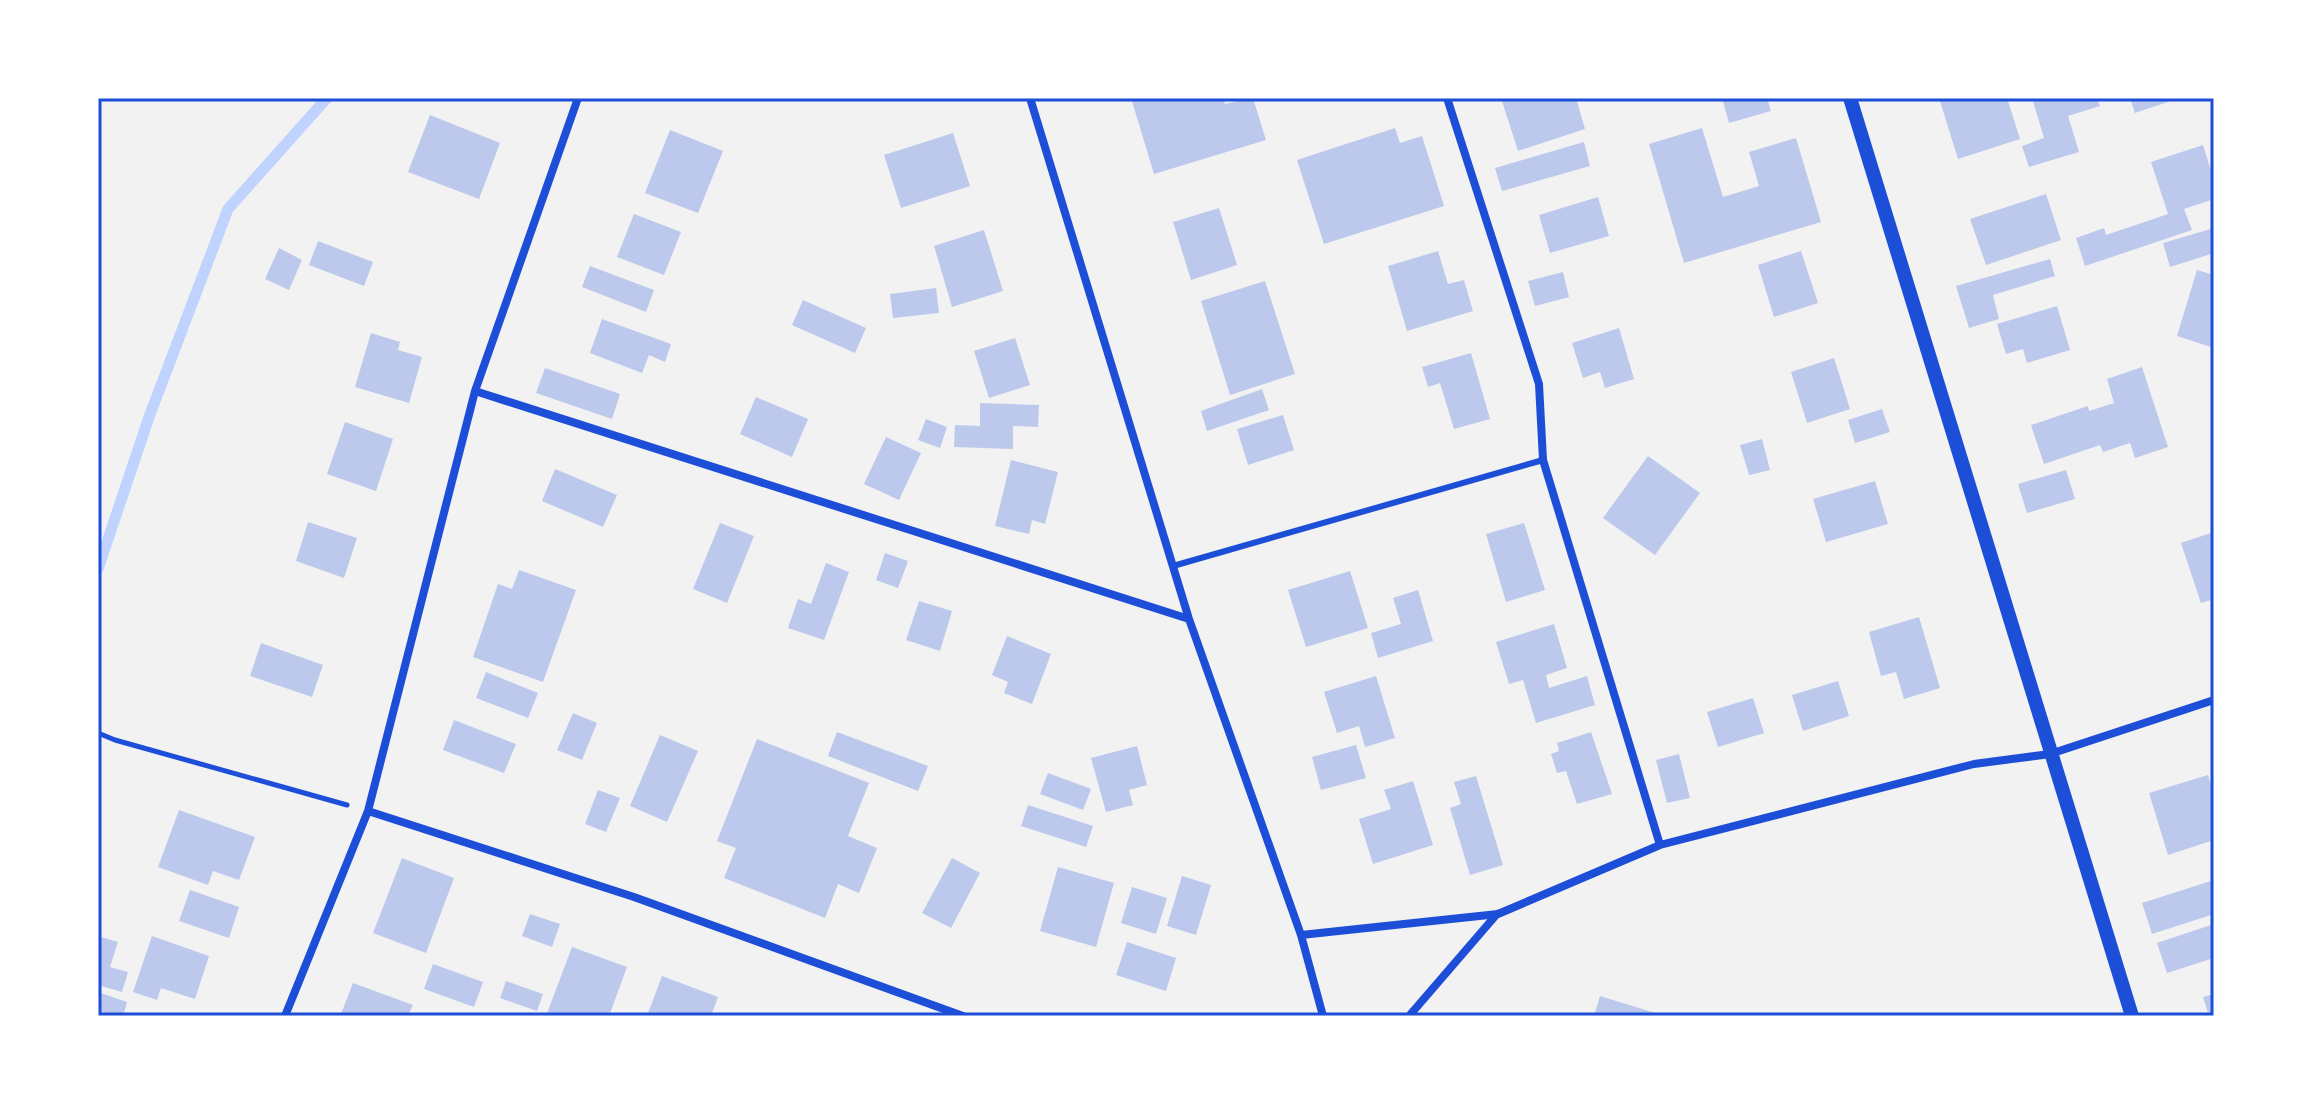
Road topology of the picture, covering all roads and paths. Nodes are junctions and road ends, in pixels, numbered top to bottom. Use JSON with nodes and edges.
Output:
{"nodes":[{"id":1,"x":578,"y":98,"type":"edge"},
{"id":2,"x":1030,"y":98,"type":"edge"},
{"id":3,"x":1447,"y":98,"type":"edge"},
{"id":4,"x":1850,"y":98,"type":"edge"},
{"id":5,"x":475,"y":391,"type":"junction"},
{"id":6,"x":1543,"y":460,"type":"junction"},
{"id":7,"x":1173,"y":566,"type":"junction"},
{"id":8,"x":1189,"y":619,"type":"junction"},
{"id":9,"x":2214,"y":700,"type":"edge"},
{"id":10,"x":98,"y":733,"type":"edge"},
{"id":11,"x":2050,"y":754,"type":"junction"},
{"id":12,"x":368,"y":811,"type":"junction"},
{"id":13,"x":1660,"y":845,"type":"junction"},
{"id":14,"x":1498,"y":914,"type":"junction"},
{"id":15,"x":1301,"y":935,"type":"junction"},
{"id":16,"x":285,"y":1016,"type":"edge"},
{"id":17,"x":963,"y":1016,"type":"edge"},
{"id":18,"x":1323,"y":1016,"type":"edge"},
{"id":19,"x":1409,"y":1016,"type":"edge"},
{"id":20,"x":2132,"y":1016,"type":"edge"}],
"edges":[{"from":1,"to":5,"type":"street"},
{"from":2,"to":7,"type":"street"},
{"from":3,"to":6,"type":"street"},
{"from":4,"to":11,"type":"street"},
{"from":5,"to":8,"type":"street"},
{"from":5,"to":12,"type":"street"},
{"from":6,"to":7,"type":"lane"},
{"from":6,"to":13,"type":"street"},
{"from":7,"to":8,"type":"street"},
{"from":8,"to":15,"type":"street"},
{"from":9,"to":11,"type":"street"},
{"from":10,"to":12,"type":"path"},
{"from":11,"to":13,"type":"street"},
{"from":11,"to":20,"type":"street"},
{"from":12,"to":16,"type":"street"},
{"from":12,"to":17,"type":"street"},
{"from":13,"to":14,"type":"street"},
{"from":14,"to":15,"type":"street"},
{"from":14,"to":19,"type":"street"},
{"from":15,"to":18,"type":"street"}]}
